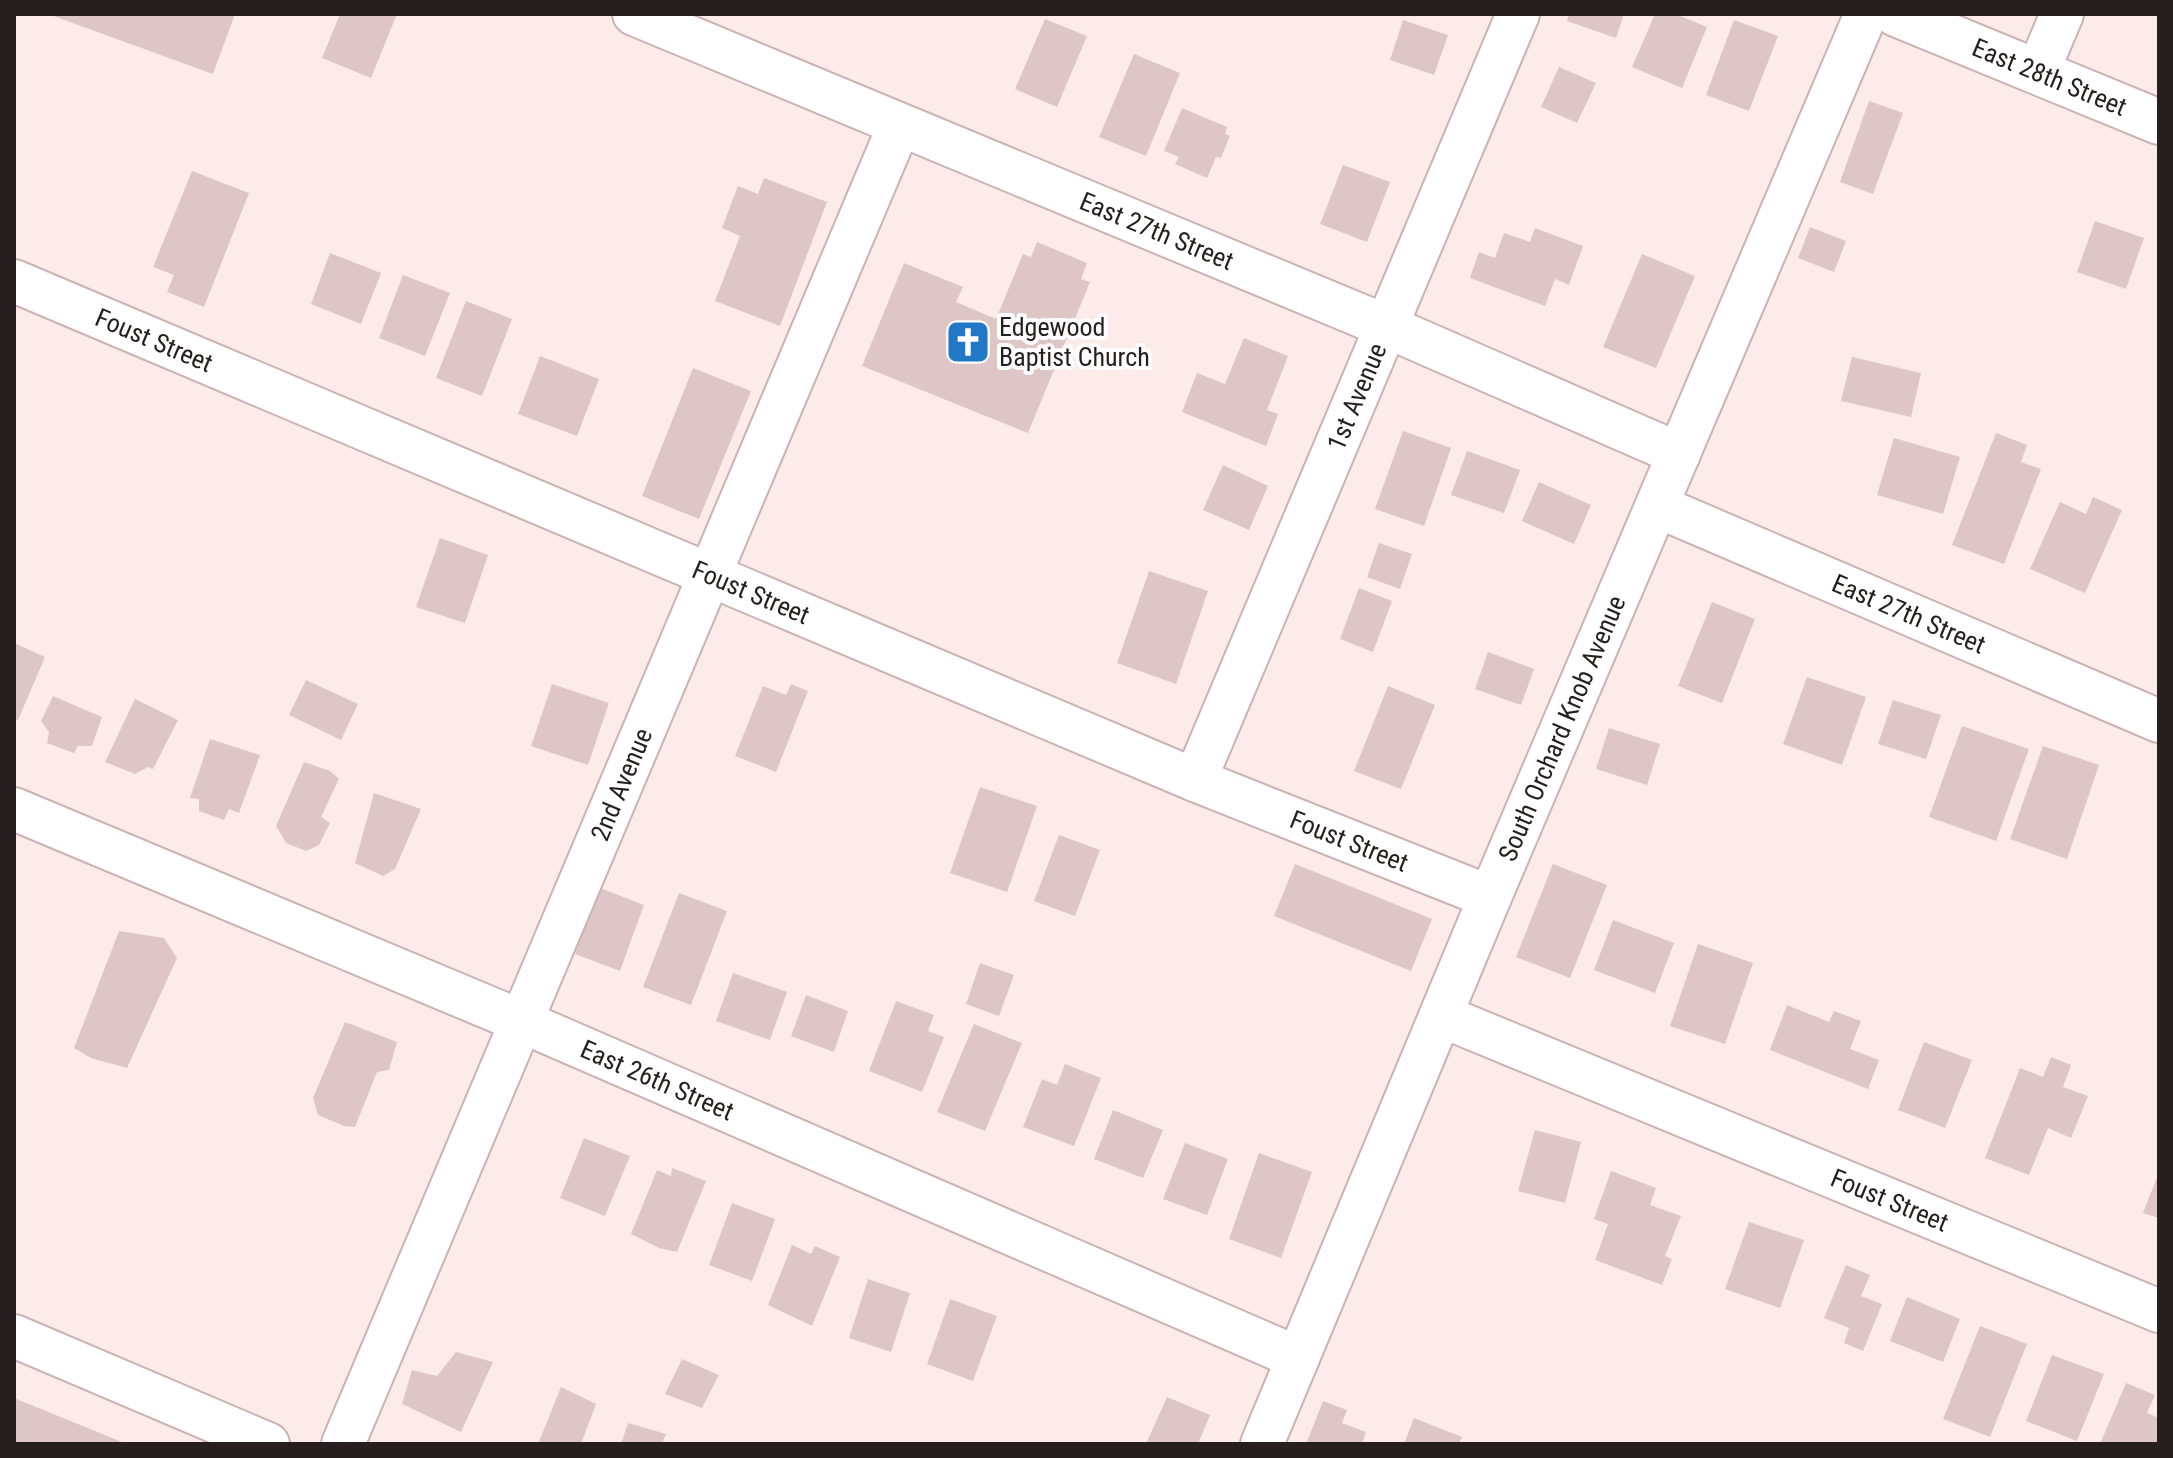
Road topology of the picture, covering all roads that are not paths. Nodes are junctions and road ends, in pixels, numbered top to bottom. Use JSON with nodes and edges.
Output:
{"nodes":[{"id":1,"x":634,"y":14,"type":"edge"},
{"id":2,"x":1518,"y":14,"type":"edge"},
{"id":3,"x":1866,"y":14,"type":"edge"},
{"id":4,"x":1896,"y":14,"type":"edge"},
{"id":5,"x":2062,"y":14,"type":"edge"},
{"id":6,"x":2038,"y":71,"type":"junction"},
{"id":7,"x":2159,"y":122,"type":"edge"},
{"id":8,"x":899,"y":126,"type":"junction"},
{"id":9,"x":14,"y":281,"type":"edge"},
{"id":10,"x":1388,"y":327,"type":"junction"},
{"id":11,"x":1679,"y":454,"type":"junction"},
{"id":12,"x":1657,"y":506,"type":"junction"},
{"id":13,"x":709,"y":574,"type":"junction"},
{"id":14,"x":2159,"y":721,"type":"edge"},
{"id":15,"x":1195,"y":780,"type":"junction"},
{"id":16,"x":14,"y":809,"type":"edge"},
{"id":17,"x":1490,"y":897,"type":"junction"},
{"id":18,"x":1442,"y":1016,"type":"junction"},
{"id":19,"x":523,"y":1022,"type":"junction"},
{"id":20,"x":2159,"y":1311,"type":"edge"},
{"id":21,"x":14,"y":1336,"type":"edge"},
{"id":22,"x":1298,"y":1358,"type":"junction"},
{"id":23,"x":268,"y":1444,"type":"edge"},
{"id":24,"x":343,"y":1444,"type":"edge"},
{"id":25,"x":1262,"y":1444,"type":"edge"}],
"edges":[{"from":1,"to":8,"type":"street","name":"East 27th Street"},
{"from":2,"to":10,"type":"street","name":"1st Avenue"},
{"from":3,"to":11,"type":"street","name":"South Orchard Knob Avenue"},
{"from":4,"to":6,"type":"street","name":"East 28th Street"},
{"from":5,"to":6,"type":"street"},
{"from":6,"to":7,"type":"street","name":"East 28th Street"},
{"from":8,"to":10,"type":"street","name":"East 27th Street"},
{"from":8,"to":13,"type":"street","name":"2nd Avenue"},
{"from":9,"to":13,"type":"street","name":"Foust Street"},
{"from":10,"to":11,"type":"street","name":"East 27th Street"},
{"from":10,"to":15,"type":"street","name":"1st Avenue"},
{"from":11,"to":12,"type":"street","name":"South Orchard Knob Avenue"},
{"from":12,"to":14,"type":"street","name":"East 27th Street"},
{"from":12,"to":17,"type":"street","name":"South Orchard Knob Avenue"},
{"from":13,"to":15,"type":"street","name":"Foust Street"},
{"from":13,"to":19,"type":"street","name":"2nd Avenue"},
{"from":15,"to":17,"type":"street","name":"Foust Street"},
{"from":16,"to":19,"type":"street","name":"East 26th Street"},
{"from":17,"to":18,"type":"street","name":"South Orchard Knob Avenue"},
{"from":18,"to":20,"type":"street","name":"Foust Street"},
{"from":18,"to":22,"type":"street","name":"South Orchard Knob Avenue"},
{"from":19,"to":22,"type":"street","name":"East 26th Street"},
{"from":19,"to":24,"type":"street","name":"2nd Avenue"},
{"from":21,"to":23,"type":"street"},
{"from":22,"to":25,"type":"street","name":"South Orchard Knob Avenue"}]}
